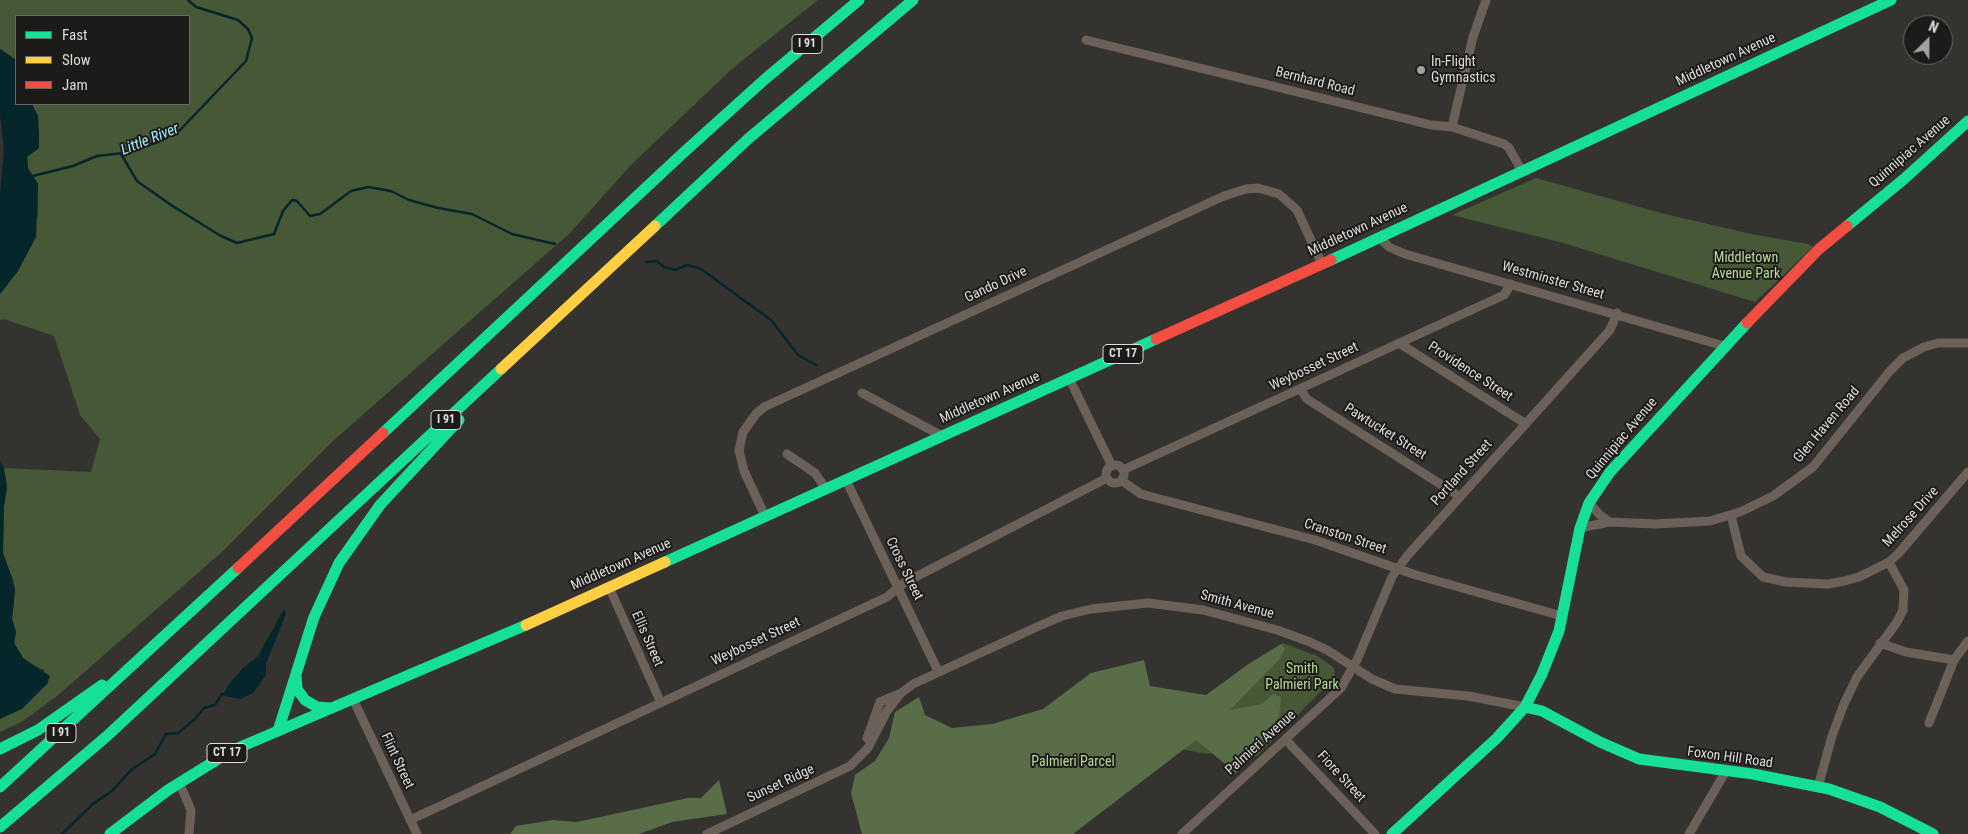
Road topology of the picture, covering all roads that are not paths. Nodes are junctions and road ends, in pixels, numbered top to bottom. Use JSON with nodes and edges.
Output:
{"nodes":[{"id":1,"x":859,"y":0,"type":"edge"},
{"id":2,"x":913,"y":0,"type":"edge"},
{"id":3,"x":1486,"y":0,"type":"edge"},
{"id":4,"x":1891,"y":0,"type":"edge"},
{"id":5,"x":1086,"y":40,"type":"dead end"},
{"id":6,"x":1968,"y":121,"type":"edge"},
{"id":7,"x":1452,"y":127,"type":"junction"},
{"id":8,"x":1522,"y":171,"type":"junction"},
{"id":9,"x":1379,"y":237,"type":"junction"},
{"id":10,"x":1322,"y":264,"type":"junction"},
{"id":11,"x":1511,"y":284,"type":"junction"},
{"id":12,"x":1617,"y":313,"type":"junction"},
{"id":13,"x":1399,"y":343,"type":"junction"},
{"id":14,"x":1968,"y":343,"type":"edge"},
{"id":15,"x":1724,"y":346,"type":"junction"},
{"id":16,"x":1069,"y":378,"type":"junction"},
{"id":17,"x":1300,"y":389,"type":"junction"},
{"id":18,"x":862,"y":393,"type":"dead end"},
{"id":19,"x":468,"y":400,"type":"junction"},
{"id":20,"x":1526,"y":424,"type":"junction"},
{"id":21,"x":942,"y":436,"type":"junction"},
{"id":22,"x":787,"y":454,"type":"dead end"},
{"id":23,"x":1112,"y":466,"type":"junction"},
{"id":24,"x":1124,"y":470,"type":"junction"},
{"id":25,"x":1968,"y":472,"type":"edge"},
{"id":26,"x":1107,"y":478,"type":"junction"},
{"id":27,"x":846,"y":480,"type":"junction"},
{"id":28,"x":1122,"y":481,"type":"junction"},
{"id":29,"x":826,"y":489,"type":"junction"},
{"id":30,"x":1459,"y":496,"type":"junction"},
{"id":31,"x":1589,"y":503,"type":"junction"},
{"id":32,"x":1731,"y":515,"type":"junction"},
{"id":33,"x":765,"y":516,"type":"junction"},
{"id":34,"x":1610,"y":522,"type":"junction"},
{"id":35,"x":1580,"y":528,"type":"junction"},
{"id":36,"x":1890,"y":562,"type":"junction"},
{"id":37,"x":1398,"y":569,"type":"junction"},
{"id":38,"x":609,"y":587,"type":"junction"},
{"id":39,"x":897,"y":588,"type":"junction"},
{"id":40,"x":1562,"y":616,"type":"junction"},
{"id":41,"x":1968,"y":641,"type":"edge"},
{"id":42,"x":1880,"y":643,"type":"junction"},
{"id":43,"x":1954,"y":660,"type":"junction"},
{"id":44,"x":1353,"y":668,"type":"junction"},
{"id":45,"x":938,"y":671,"type":"junction"},
{"id":46,"x":296,"y":676,"type":"junction"},
{"id":47,"x":120,"y":678,"type":"junction"},
{"id":48,"x":353,"y":699,"type":"junction"},
{"id":49,"x":661,"y":703,"type":"junction"},
{"id":50,"x":1525,"y":707,"type":"junction"},
{"id":51,"x":331,"y":708,"type":"junction"},
{"id":52,"x":1929,"y":722,"type":"dead end"},
{"id":53,"x":278,"y":731,"type":"junction"},
{"id":54,"x":1286,"y":740,"type":"junction"},
{"id":55,"x":0,"y":749,"type":"edge"},
{"id":56,"x":1726,"y":771,"type":"junction"},
{"id":57,"x":179,"y":782,"type":"junction"},
{"id":58,"x":0,"y":787,"type":"edge"},
{"id":59,"x":1818,"y":787,"type":"junction"},
{"id":60,"x":410,"y":820,"type":"junction"},
{"id":61,"x":0,"y":827,"type":"edge"},
{"id":62,"x":110,"y":834,"type":"edge"},
{"id":63,"x":190,"y":834,"type":"edge"},
{"id":64,"x":417,"y":834,"type":"edge"},
{"id":65,"x":707,"y":834,"type":"edge"},
{"id":66,"x":1182,"y":834,"type":"edge"},
{"id":67,"x":1375,"y":834,"type":"edge"},
{"id":68,"x":1392,"y":834,"type":"edge"},
{"id":69,"x":1689,"y":834,"type":"edge"},
{"id":70,"x":1933,"y":834,"type":"edge"}],
"edges":[{"from":1,"to":47,"type":"main road","number":"I 91"},
{"from":2,"to":19,"type":"main road","number":"I 91"},
{"from":3,"to":7,"type":"street"},
{"from":4,"to":8,"type":"main road","name":"Middletown Avenue","number":"CT 17"},
{"from":5,"to":7,"type":"street","name":"Bernhard Road"},
{"from":6,"to":15,"type":"main road","name":"Quinnipiac Avenue"},
{"from":7,"to":8,"type":"street","name":"Bernhard Road"},
{"from":8,"to":9,"type":"main road","name":"Middletown Avenue","number":"CT 17"},
{"from":9,"to":10,"type":"main road","name":"Middletown Avenue","number":"CT 17"},
{"from":9,"to":11,"type":"street","name":"Westminster Street"},
{"from":10,"to":16,"type":"main road","name":"Middletown Avenue","number":"CT 17"},
{"from":10,"to":33,"type":"street","name":"Gando Drive"},
{"from":11,"to":12,"type":"street","name":"Westminster Street"},
{"from":11,"to":13,"type":"street","name":"Weybosset Street"},
{"from":12,"to":15,"type":"street","name":"Westminster Street"},
{"from":12,"to":20,"type":"street","name":"Portland Street"},
{"from":13,"to":17,"type":"street","name":"Weybosset Street"},
{"from":13,"to":20,"type":"street","name":"Providence Street"},
{"from":14,"to":32,"type":"street","name":"Glen Haven Road"},
{"from":15,"to":31,"type":"main road","name":"Quinnipiac Avenue"},
{"from":16,"to":21,"type":"main road","name":"Middletown Avenue","number":"CT 17"},
{"from":16,"to":23,"type":"street"},
{"from":17,"to":24,"type":"street","name":"Weybosset Street"},
{"from":17,"to":30,"type":"street","name":"Pawtucket Street"},
{"from":18,"to":21,"type":"street"},
{"from":19,"to":46,"type":"main road"},
{"from":19,"to":61,"type":"main road","number":"I 91"},
{"from":20,"to":30,"type":"street","name":"Portland Street"},
{"from":21,"to":27,"type":"main road","name":"Middletown Avenue","number":"CT 17"},
{"from":22,"to":29,"type":"street"},
{"from":23,"to":24,"type":"street"},
{"from":23,"to":26,"type":"street"},
{"from":24,"to":28,"type":"street"},
{"from":25,"to":36,"type":"street","name":"Melrose Drive"},
{"from":26,"to":28,"type":"street"},
{"from":26,"to":39,"type":"street","name":"Weybosset Street"},
{"from":27,"to":29,"type":"main road","name":"Middletown Avenue","number":"CT 17"},
{"from":27,"to":39,"type":"street","name":"Cross Street"},
{"from":28,"to":37,"type":"street","name":"Cranston Street"},
{"from":29,"to":33,"type":"main road","name":"Middletown Avenue","number":"CT 17"},
{"from":30,"to":37,"type":"street","name":"Portland Street"},
{"from":31,"to":34,"type":"street"},
{"from":31,"to":35,"type":"main road","name":"Quinnipiac Avenue"},
{"from":32,"to":34,"type":"street","name":"Glen Haven Road"},
{"from":32,"to":36,"type":"street","name":"Melrose Drive"},
{"from":33,"to":38,"type":"main road","name":"Middletown Avenue","number":"CT 17"},
{"from":34,"to":35,"type":"street","name":"Glen Haven Road"},
{"from":35,"to":40,"type":"main road","name":"Quinnipiac Avenue"},
{"from":36,"to":42,"type":"street"},
{"from":37,"to":40,"type":"street","name":"Cranston Street"},
{"from":37,"to":44,"type":"street","name":"Portland Street"},
{"from":38,"to":48,"type":"main road","name":"Middletown Avenue","number":"CT 17"},
{"from":38,"to":49,"type":"street","name":"Ellis Street"},
{"from":39,"to":45,"type":"street","name":"Cross Street"},
{"from":39,"to":49,"type":"street","name":"Weybosset Street"},
{"from":40,"to":50,"type":"main road","name":"Quinnipiac Avenue"},
{"from":41,"to":43,"type":"street"},
{"from":42,"to":43,"type":"street"},
{"from":42,"to":59,"type":"street"},
{"from":43,"to":52,"type":"street"},
{"from":44,"to":45,"type":"street","name":"Smith Avenue"},
{"from":44,"to":50,"type":"street","name":"Smith Avenue"},
{"from":44,"to":54,"type":"street","name":"Palmieri Avenue"},
{"from":45,"to":65,"type":"street","name":"Sunset Ridge"},
{"from":46,"to":51,"type":"main road"},
{"from":46,"to":53,"type":"main road"},
{"from":47,"to":55,"type":"main road"},
{"from":47,"to":58,"type":"main road","number":"I 91"},
{"from":48,"to":51,"type":"main road","name":"Middletown Avenue","number":"CT 17"},
{"from":48,"to":60,"type":"street","name":"Flint Street"},
{"from":49,"to":60,"type":"street","name":"Weybosset Street"},
{"from":50,"to":56,"type":"main road","name":"Foxon Hill Road"},
{"from":50,"to":68,"type":"main road","name":"Quinnipiac Avenue"},
{"from":51,"to":53,"type":"main road","name":"Middletown Avenue","number":"CT 17"},
{"from":53,"to":57,"type":"main road","name":"Middletown Avenue","number":"CT 17"},
{"from":54,"to":66,"type":"street","name":"Palmieri Avenue"},
{"from":54,"to":67,"type":"street","name":"Fiore Street"},
{"from":56,"to":59,"type":"main road","name":"Foxon Hill Road"},
{"from":56,"to":69,"type":"street"},
{"from":57,"to":62,"type":"main road","name":"Middletown Avenue","number":"CT 17"},
{"from":57,"to":63,"type":"street"},
{"from":59,"to":70,"type":"main road","name":"Foxon Hill Road"},
{"from":60,"to":64,"type":"street","name":"Flint Street"}]}
